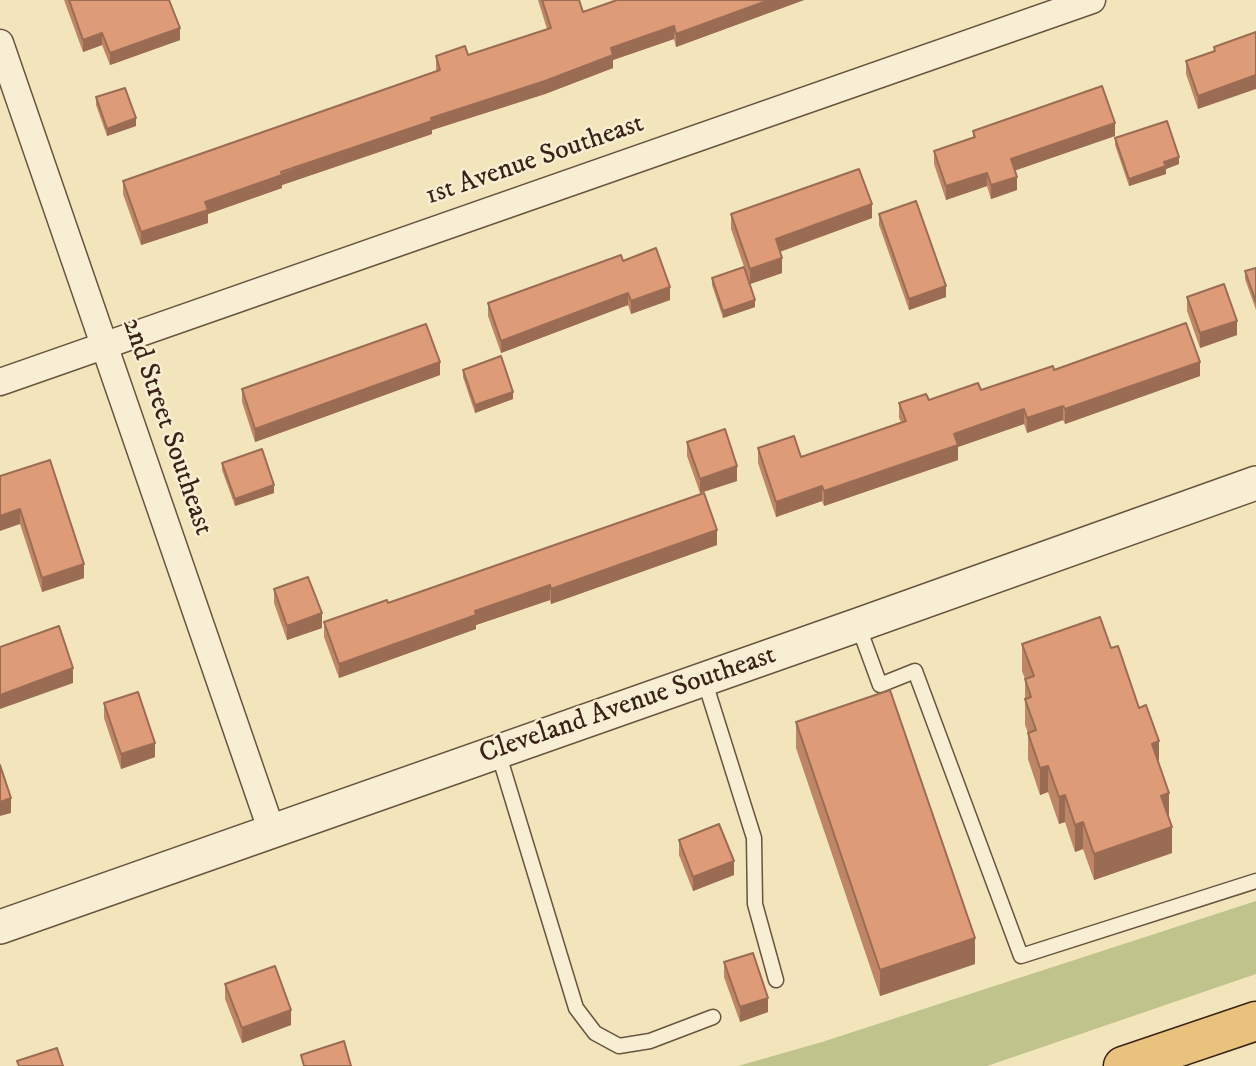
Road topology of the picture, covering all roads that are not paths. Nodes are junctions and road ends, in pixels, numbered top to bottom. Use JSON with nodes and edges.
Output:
{"nodes":[{"id":1,"x":1092,"y":0,"type":"edge"},
{"id":2,"x":0,"y":43,"type":"edge"},
{"id":3,"x":104,"y":345,"type":"junction"},
{"id":4,"x":0,"y":382,"type":"edge"},
{"id":5,"x":1256,"y":482,"type":"edge"},
{"id":6,"x":858,"y":625,"type":"junction"},
{"id":7,"x":704,"y":679,"type":"junction"},
{"id":8,"x":498,"y":752,"type":"junction"},
{"id":9,"x":272,"y":832,"type":"junction"},
{"id":10,"x":1256,"y":881,"type":"edge"},
{"id":11,"x":0,"y":927,"type":"edge"},
{"id":12,"x":776,"y":980,"type":"dead end"},
{"id":13,"x":713,"y":1017,"type":"dead end"},
{"id":14,"x":1256,"y":1021,"type":"edge"},
{"id":15,"x":1123,"y":1066,"type":"edge"}],
"edges":[{"from":1,"to":3,"type":"street","name":"1st Avenue Southeast"},
{"from":2,"to":3,"type":"street","name":"2nd Street Southeast"},
{"from":3,"to":4,"type":"street","name":"1st Avenue Southeast"},
{"from":3,"to":9,"type":"street","name":"2nd Street Southeast"},
{"from":5,"to":6,"type":"street","name":"Cleveland Avenue Southeast"},
{"from":6,"to":7,"type":"street","name":"Cleveland Avenue Southeast"},
{"from":6,"to":10,"type":"lane"},
{"from":7,"to":8,"type":"street","name":"Cleveland Avenue Southeast"},
{"from":7,"to":12,"type":"lane"},
{"from":8,"to":9,"type":"street","name":"Cleveland Avenue Southeast"},
{"from":8,"to":13,"type":"lane"},
{"from":9,"to":11,"type":"street","name":"Cleveland Avenue Southeast"},
{"from":14,"to":15,"type":"highway"}]}
